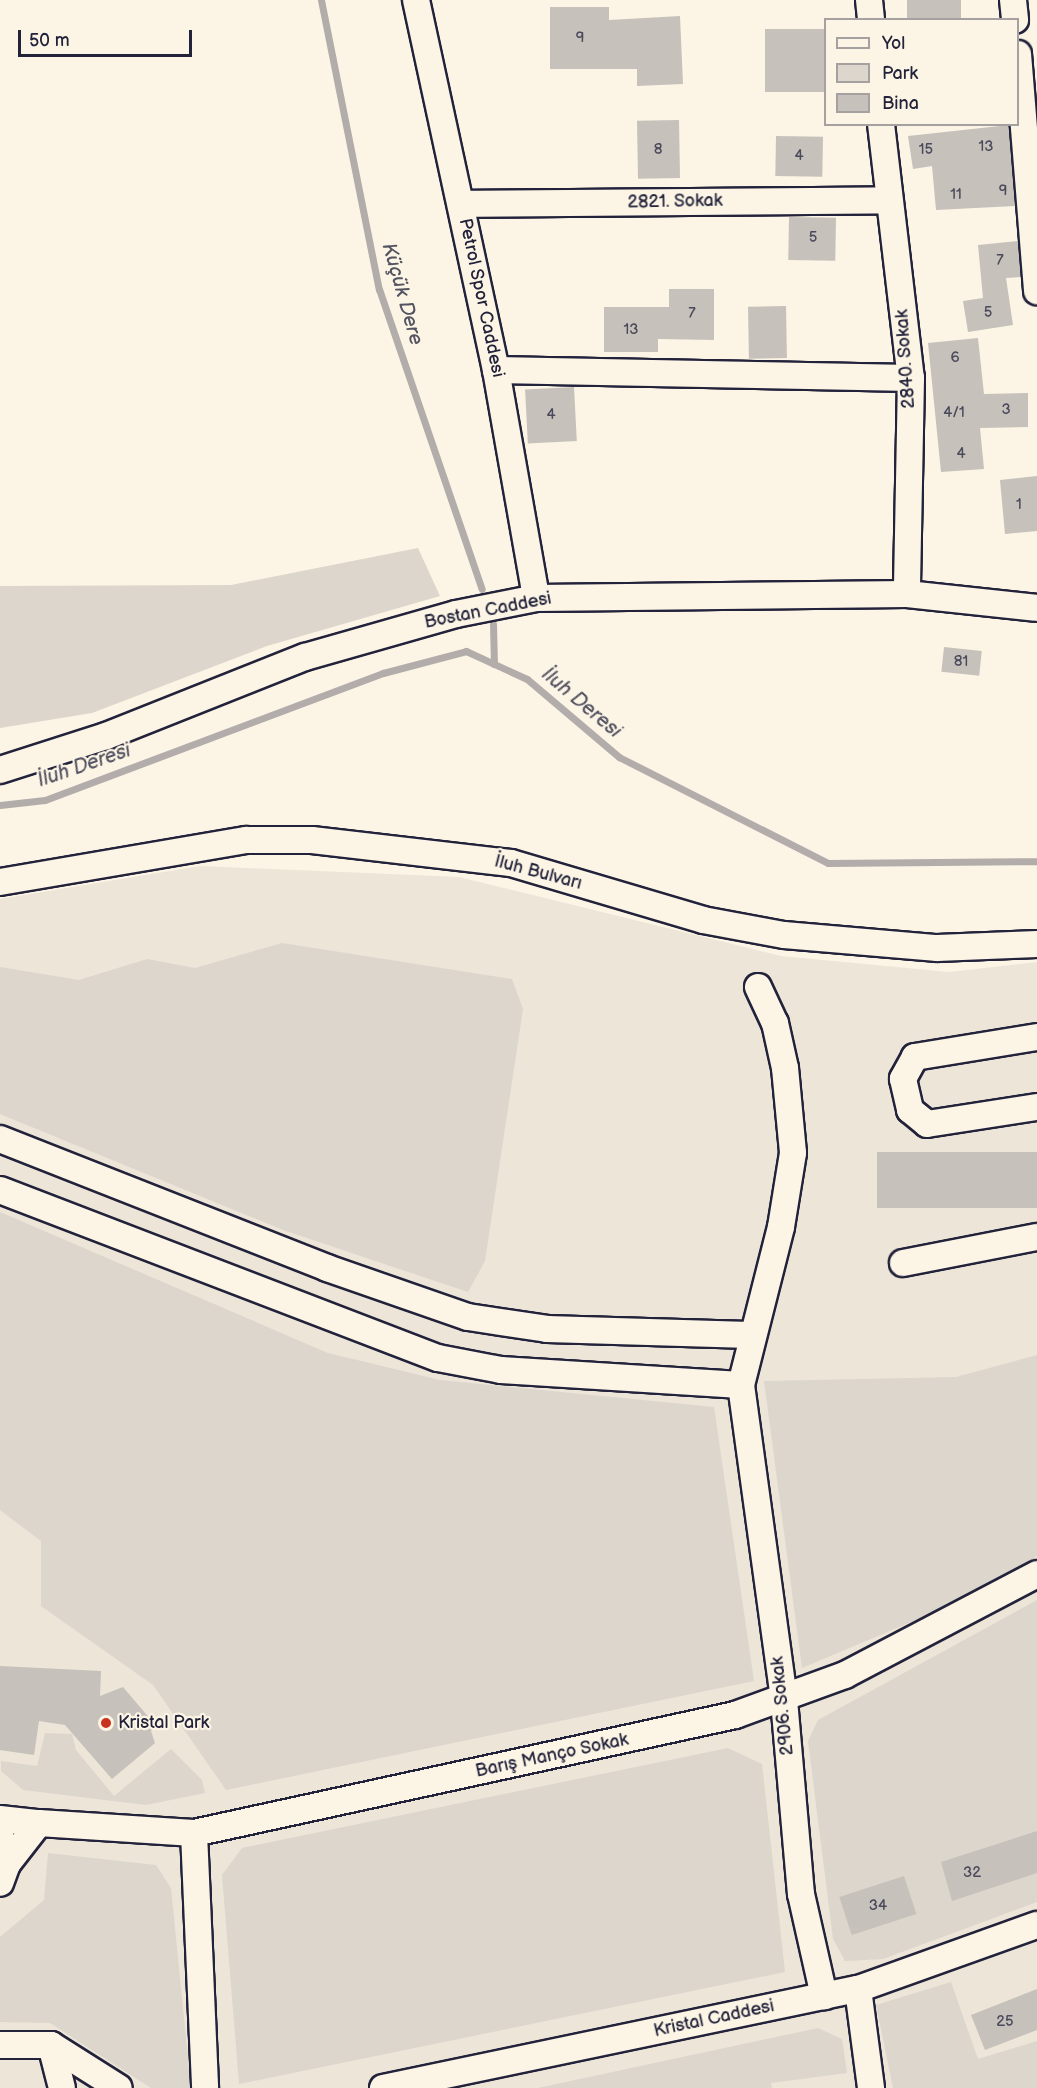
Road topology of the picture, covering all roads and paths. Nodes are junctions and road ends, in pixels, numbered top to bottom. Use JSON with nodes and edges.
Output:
{"nodes":[{"id":1,"x":416,"y":0,"type":"edge"},
{"id":2,"x":869,"y":0,"type":"edge"},
{"id":3,"x":1013,"y":0,"type":"edge"},
{"id":4,"x":871,"y":18,"type":"edge"},
{"id":5,"x":1015,"y":18,"type":"edge"},
{"id":6,"x":1019,"y":78,"type":"edge"},
{"id":7,"x":881,"y":126,"type":"edge"},
{"id":8,"x":889,"y":200,"type":"junction"},
{"id":9,"x":461,"y":204,"type":"junction"},
{"id":10,"x":1037,"y":291,"type":"edge"},
{"id":11,"x":496,"y":370,"type":"junction"},
{"id":12,"x":911,"y":378,"type":"junction"},
{"id":13,"x":907,"y":594,"type":"junction"},
{"id":14,"x":536,"y":598,"type":"junction"},
{"id":15,"x":1037,"y":608,"type":"edge"},
{"id":16,"x":0,"y":770,"type":"edge"},
{"id":17,"x":0,"y":882,"type":"edge"},
{"id":18,"x":1037,"y":944,"type":"edge"},
{"id":19,"x":758,"y":987,"type":"dead end"},
{"id":20,"x":1037,"y":1037,"type":"edge"},
{"id":21,"x":1037,"y":1107,"type":"edge"},
{"id":22,"x":0,"y":1139,"type":"edge"},
{"id":23,"x":0,"y":1190,"type":"edge"},
{"id":24,"x":1037,"y":1237,"type":"edge"},
{"id":25,"x":903,"y":1263,"type":"dead end"},
{"id":26,"x":750,"y":1335,"type":"junction"},
{"id":27,"x":741,"y":1385,"type":"junction"},
{"id":28,"x":1037,"y":1574,"type":"edge"},
{"id":29,"x":784,"y":1700,"type":"junction"},
{"id":30,"x":0,"y":1818,"type":"edge"},
{"id":31,"x":39,"y":1823,"type":"junction"},
{"id":32,"x":194,"y":1833,"type":"junction"},
{"id":33,"x":0,"y":1835,"type":"edge"},
{"id":34,"x":3,"y":1873,"type":"edge"},
{"id":35,"x":1037,"y":1925,"type":"edge"},
{"id":36,"x":858,"y":1989,"type":"junction"},
{"id":37,"x":824,"y":1996,"type":"junction"},
{"id":38,"x":0,"y":2045,"type":"edge"},
{"id":39,"x":51,"y":2045,"type":"junction"},
{"id":40,"x":62,"y":2088,"type":"edge"},
{"id":41,"x":119,"y":2088,"type":"edge"},
{"id":42,"x":205,"y":2088,"type":"edge"},
{"id":43,"x":383,"y":2088,"type":"edge"},
{"id":44,"x":871,"y":2088,"type":"edge"}],
"edges":[{"from":1,"to":9,"type":"street","name":"Petrol Spor Caddesi"},
{"from":2,"to":4,"type":"street"},
{"from":3,"to":5,"type":"street"},
{"from":6,"to":10,"type":"street"},
{"from":7,"to":8,"type":"street","name":"2840. Sokak"},
{"from":8,"to":9,"type":"street","name":"2821. Sokak"},
{"from":8,"to":12,"type":"street","name":"2840. Sokak"},
{"from":9,"to":11,"type":"street","name":"Petrol Spor Caddesi"},
{"from":11,"to":12,"type":"street"},
{"from":11,"to":14,"type":"street","name":"Petrol Spor Caddesi"},
{"from":12,"to":13,"type":"street","name":"2840. Sokak"},
{"from":13,"to":14,"type":"street","name":"Bostan Caddesi"},
{"from":13,"to":15,"type":"street","name":"Bostan Caddesi"},
{"from":14,"to":16,"type":"street","name":"Bostan Caddesi"},
{"from":17,"to":18,"type":"street","name":"İluh Bulvarı"},
{"from":19,"to":26,"type":"street","name":"2906. Sokak"},
{"from":20,"to":21,"type":"street"},
{"from":22,"to":26,"type":"street"},
{"from":23,"to":27,"type":"street"},
{"from":24,"to":25,"type":"street"},
{"from":26,"to":27,"type":"street","name":"2906. Sokak"},
{"from":27,"to":29,"type":"street","name":"2906. Sokak"},
{"from":28,"to":29,"type":"street","name":"Barış Manço Sokak"},
{"from":29,"to":32,"type":"street","name":"Barış Manço Sokak"},
{"from":29,"to":37,"type":"street","name":"2906. Sokak"},
{"from":30,"to":31,"type":"street","name":"Barış Manço Sokak"},
{"from":31,"to":32,"type":"street","name":"Barış Manço Sokak"},
{"from":31,"to":34,"type":"street"},
{"from":32,"to":42,"type":"street"},
{"from":33,"to":34,"type":"street"},
{"from":35,"to":36,"type":"street","name":"Kristal Caddesi"},
{"from":36,"to":37,"type":"street","name":"Kristal Caddesi"},
{"from":36,"to":44,"type":"street"},
{"from":37,"to":43,"type":"street","name":"Kristal Caddesi"},
{"from":38,"to":39,"type":"street"},
{"from":39,"to":40,"type":"street"},
{"from":39,"to":41,"type":"street"}]}
